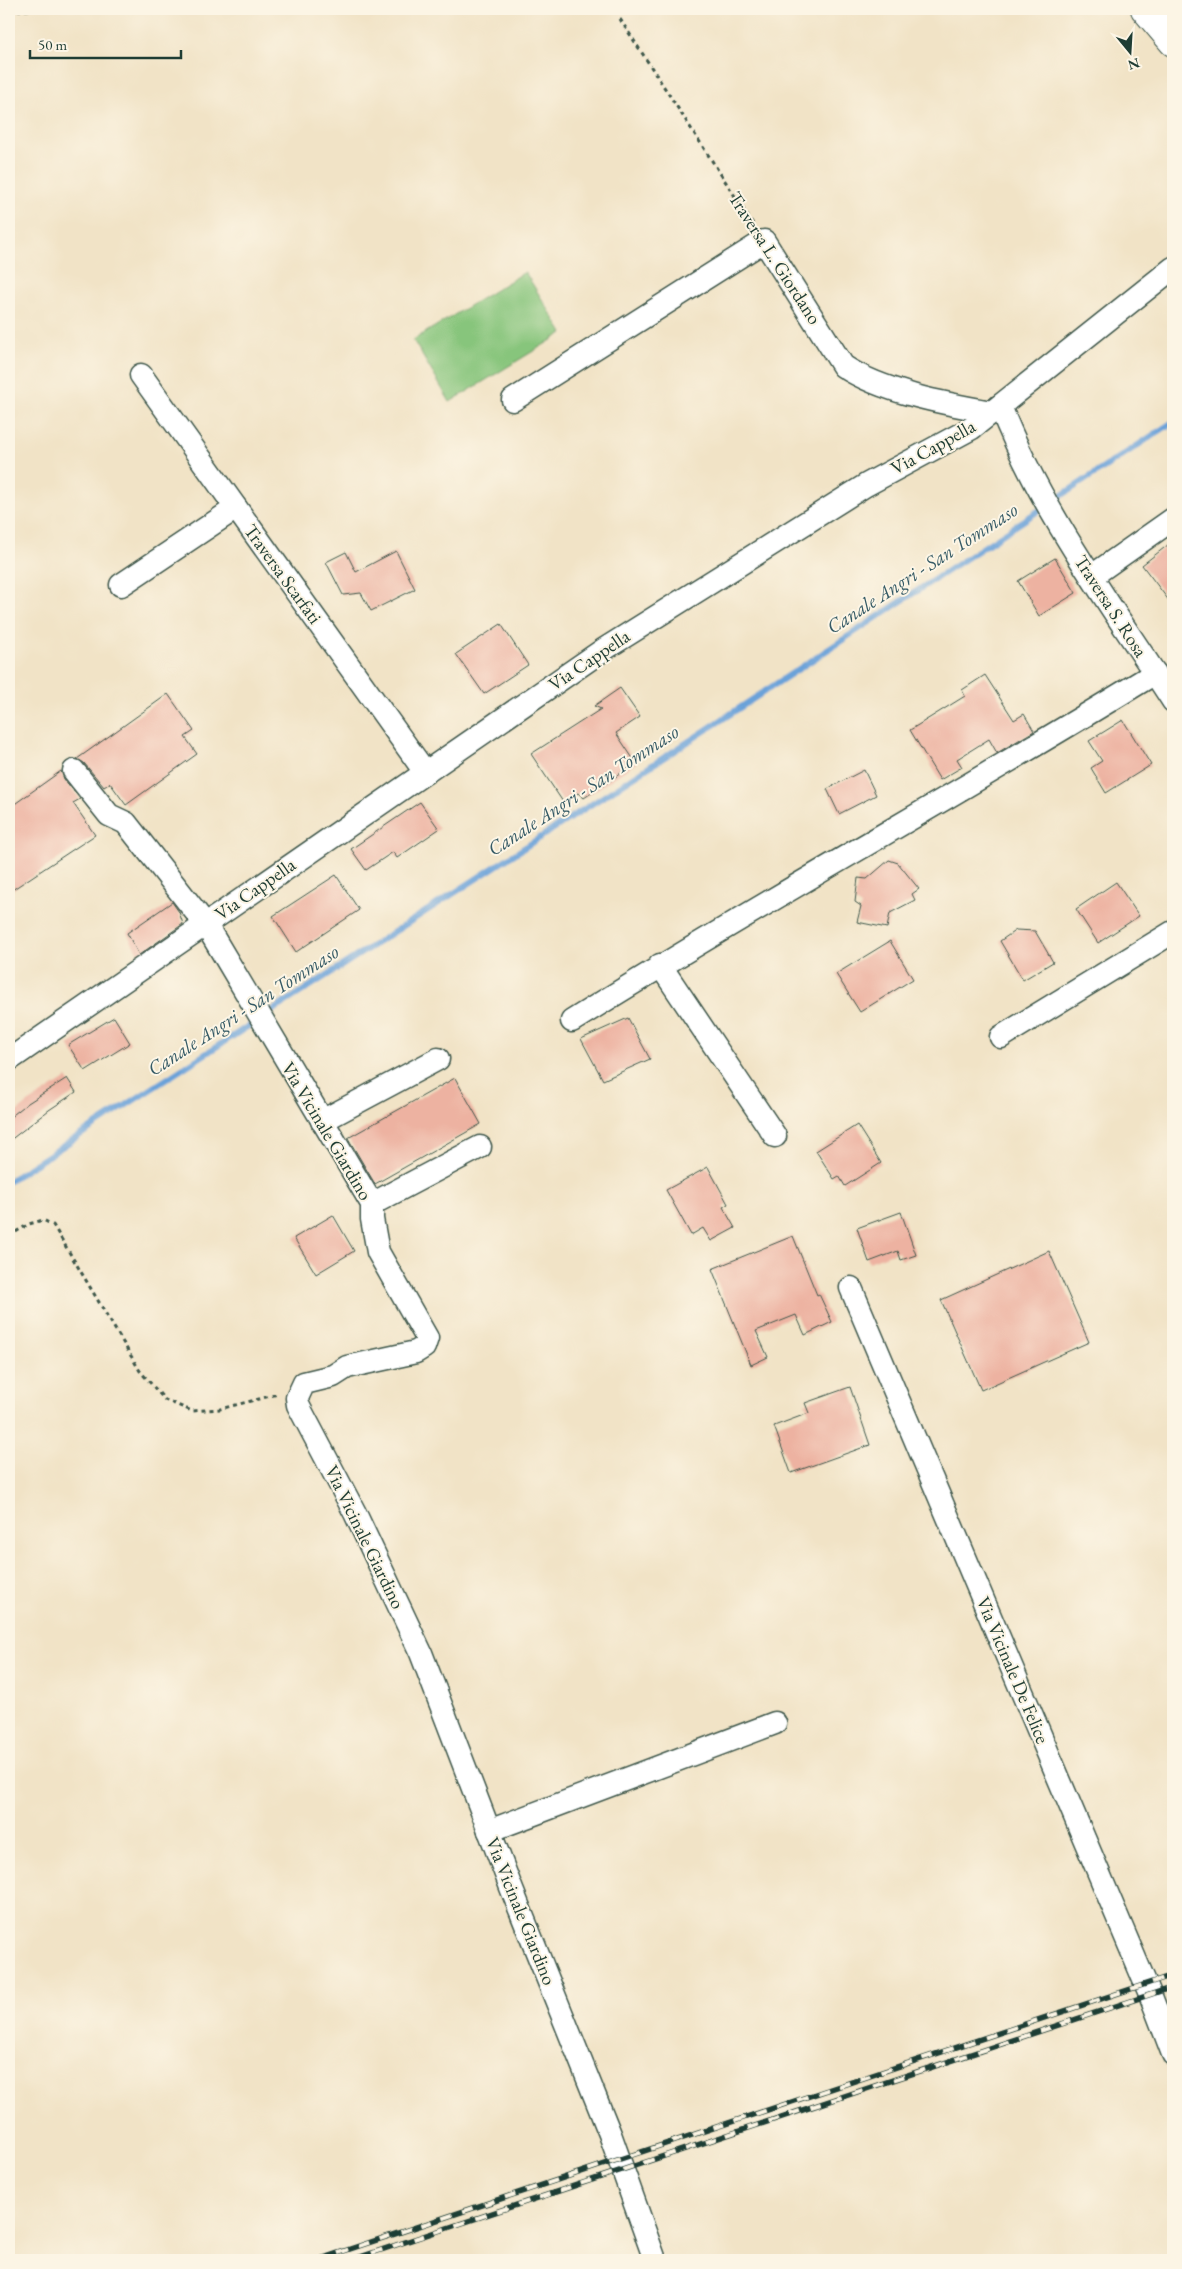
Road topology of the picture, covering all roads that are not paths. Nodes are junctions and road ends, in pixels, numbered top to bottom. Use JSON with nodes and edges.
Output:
{"nodes":[{"id":1,"x":1145,"y":9,"type":"edge"},
{"id":2,"x":1173,"y":42,"type":"edge"},
{"id":3,"x":1173,"y":268,"type":"edge"},
{"id":4,"x":141,"y":375,"type":"dead end"},
{"id":5,"x":513,"y":400,"type":"dead end"},
{"id":6,"x":996,"y":409,"type":"junction"},
{"id":7,"x":236,"y":508,"type":"junction"},
{"id":8,"x":1173,"y":519,"type":"edge"},
{"id":9,"x":1092,"y":576,"type":"junction"},
{"id":10,"x":121,"y":585,"type":"dead end"},
{"id":11,"x":1155,"y":673,"type":"junction"},
{"id":12,"x":1173,"y":701,"type":"edge"},
{"id":13,"x":74,"y":771,"type":"dead end"},
{"id":14,"x":425,"y":772,"type":"junction"},
{"id":15,"x":206,"y":925,"type":"junction"},
{"id":16,"x":1173,"y":932,"type":"edge"},
{"id":17,"x":660,"y":965,"type":"junction"},
{"id":18,"x":572,"y":1021,"type":"dead end"},
{"id":19,"x":1001,"y":1037,"type":"dead end"},
{"id":20,"x":438,"y":1058,"type":"dead end"},
{"id":21,"x":9,"y":1060,"type":"edge"},
{"id":22,"x":322,"y":1121,"type":"junction"},
{"id":23,"x":776,"y":1136,"type":"dead end"},
{"id":24,"x":480,"y":1147,"type":"dead end"},
{"id":25,"x":372,"y":1204,"type":"junction"},
{"id":26,"x":851,"y":1288,"type":"dead end"},
{"id":27,"x":775,"y":1723,"type":"dead end"},
{"id":28,"x":489,"y":1831,"type":"junction"},
{"id":29,"x":1173,"y":2054,"type":"edge"},
{"id":30,"x":655,"y":2260,"type":"edge"}],
"edges":[{"from":1,"to":2,"type":"street"},
{"from":3,"to":6,"type":"street","name":"Via Cappella"},
{"from":4,"to":7,"type":"street","name":"Traversa Scarfati"},
{"from":5,"to":6,"type":"street","name":"Traversa L. Giordano"},
{"from":6,"to":9,"type":"street","name":"Traversa S. Rosa"},
{"from":6,"to":14,"type":"street","name":"Via Cappella"},
{"from":7,"to":10,"type":"street"},
{"from":7,"to":14,"type":"street","name":"Traversa Scarfati"},
{"from":8,"to":9,"type":"street"},
{"from":9,"to":11,"type":"street","name":"Traversa S. Rosa"},
{"from":11,"to":12,"type":"street","name":"Traversa S. Rosa"},
{"from":11,"to":17,"type":"street"},
{"from":13,"to":15,"type":"street","name":"Via Vicinale Giardino"},
{"from":14,"to":15,"type":"street","name":"Via Cappella"},
{"from":15,"to":21,"type":"street","name":"Via Cappella"},
{"from":15,"to":22,"type":"street","name":"Via Vicinale Giardino"},
{"from":16,"to":19,"type":"street"},
{"from":17,"to":18,"type":"street"},
{"from":17,"to":23,"type":"street"},
{"from":20,"to":22,"type":"street"},
{"from":22,"to":25,"type":"street","name":"Via Vicinale Giardino"},
{"from":24,"to":25,"type":"street"},
{"from":25,"to":28,"type":"street","name":"Via Vicinale Giardino"},
{"from":26,"to":29,"type":"street","name":"Via Vicinale De Felice"},
{"from":27,"to":28,"type":"street"},
{"from":28,"to":30,"type":"street","name":"Via Vicinale Giardino"}]}
